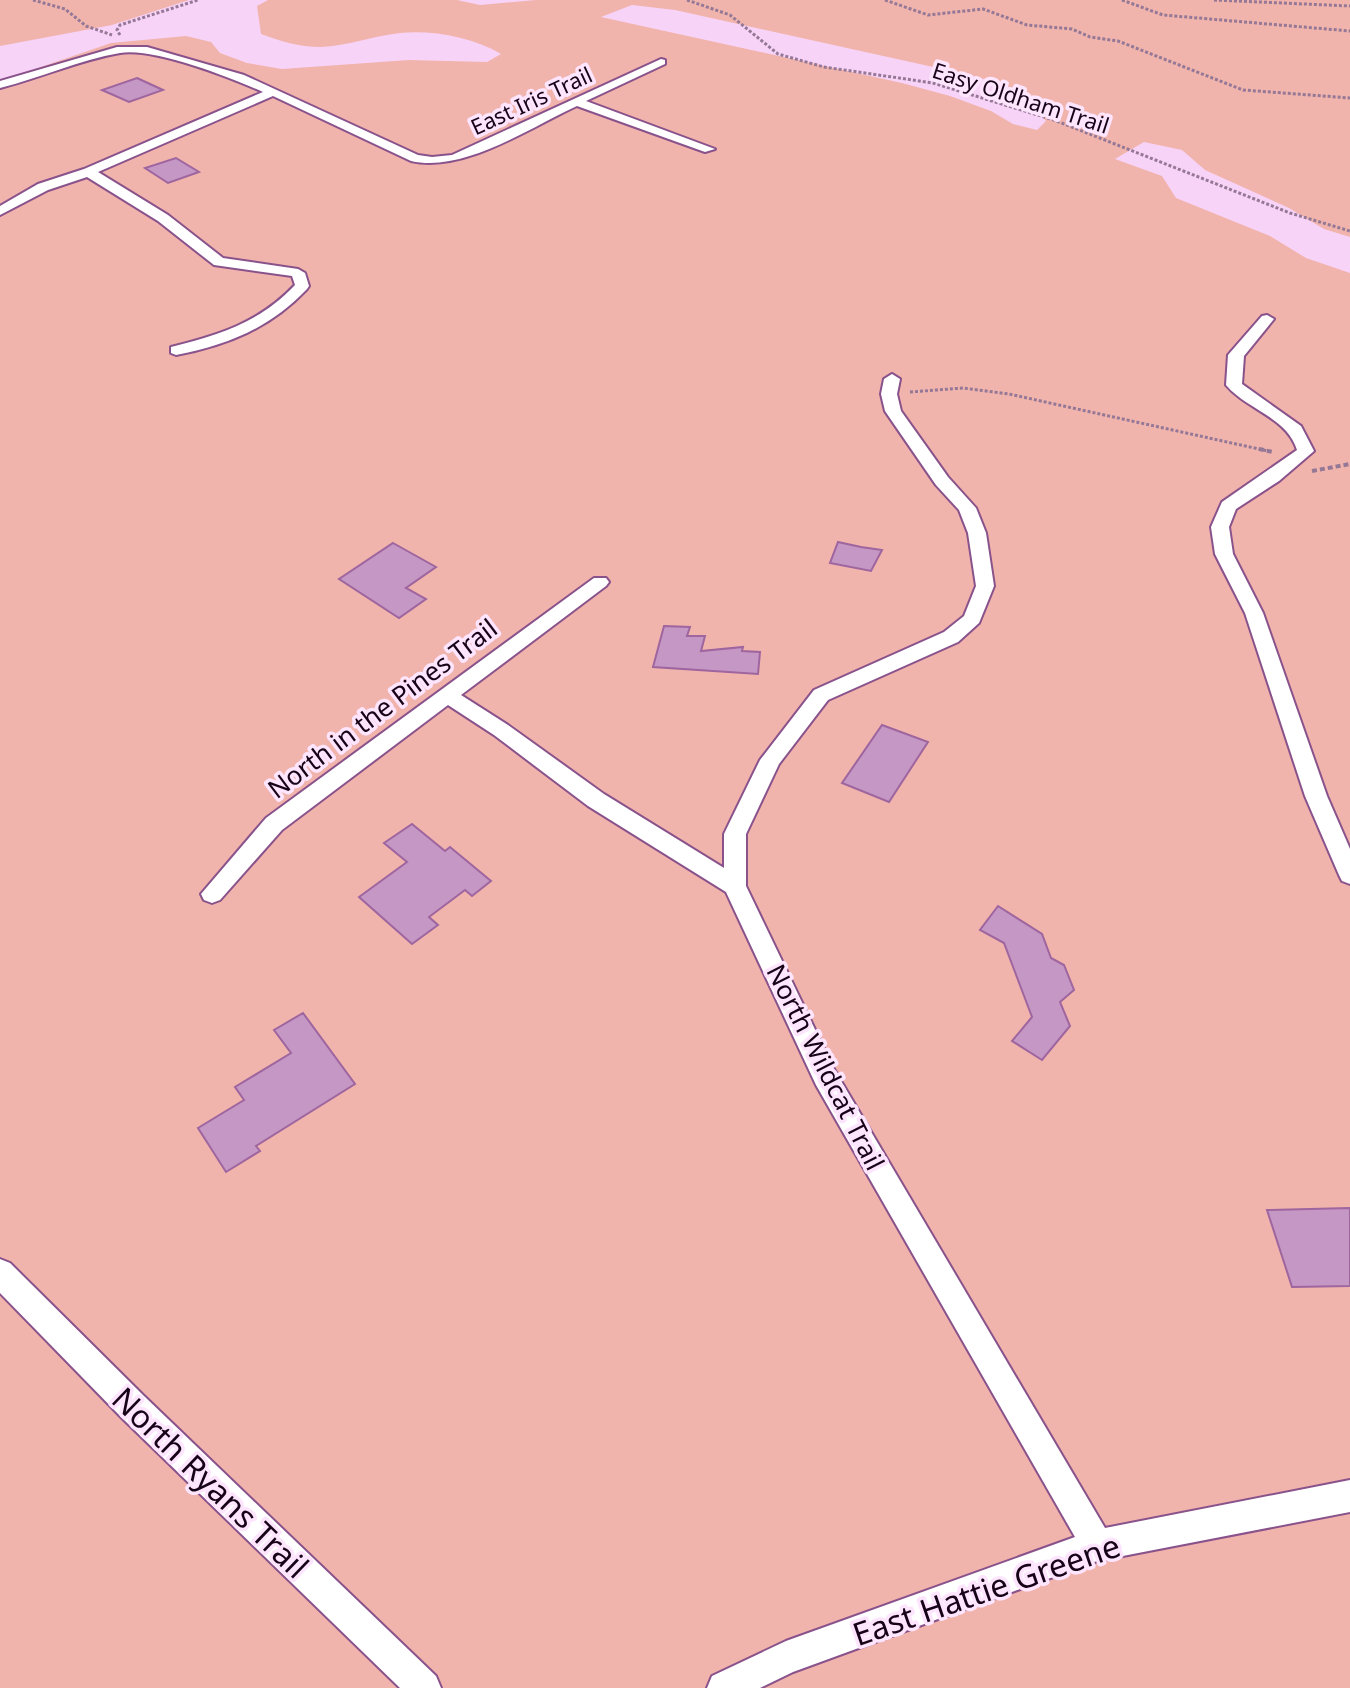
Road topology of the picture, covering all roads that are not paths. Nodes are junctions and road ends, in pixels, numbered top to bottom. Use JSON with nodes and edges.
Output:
{"nodes":[{"id":1,"x":661,"y":62,"type":"dead end"},
{"id":2,"x":0,"y":85,"type":"edge"},
{"id":3,"x":273,"y":92,"type":"junction"},
{"id":4,"x":575,"y":101,"type":"junction"},
{"id":5,"x":709,"y":149,"type":"dead end"},
{"id":6,"x":88,"y":172,"type":"junction"},
{"id":7,"x":0,"y":211,"type":"edge"},
{"id":8,"x":1267,"y":319,"type":"dead end"},
{"id":9,"x":176,"y":350,"type":"dead end"},
{"id":10,"x":890,"y":386,"type":"road end"},
{"id":11,"x":600,"y":582,"type":"dead end"},
{"id":12,"x":446,"y":695,"type":"junction"},
{"id":13,"x":1350,"y":875,"type":"edge"},
{"id":14,"x":735,"y":886,"type":"junction"},
{"id":15,"x":212,"y":894,"type":"dead end"},
{"id":16,"x":0,"y":1273,"type":"edge"},
{"id":17,"x":1350,"y":1496,"type":"edge"},
{"id":18,"x":1097,"y":1545,"type":"junction"},
{"id":19,"x":424,"y":1688,"type":"edge"},
{"id":20,"x":724,"y":1688,"type":"edge"}],
"edges":[{"from":1,"to":4,"type":"street","name":"East Iris Trail"},
{"from":2,"to":3,"type":"street"},
{"from":3,"to":4,"type":"street","name":"East Iris Trail"},
{"from":3,"to":6,"type":"street"},
{"from":4,"to":5,"type":"street"},
{"from":6,"to":7,"type":"street"},
{"from":6,"to":9,"type":"street"},
{"from":8,"to":13,"type":"street"},
{"from":10,"to":14,"type":"street"},
{"from":11,"to":12,"type":"street","name":"North in the Pines Trail"},
{"from":12,"to":14,"type":"street"},
{"from":12,"to":15,"type":"street","name":"North in the Pines Trail"},
{"from":14,"to":18,"type":"street","name":"North Wildcat Trail"},
{"from":16,"to":19,"type":"street","name":"North Ryans Trail"},
{"from":17,"to":18,"type":"street","name":"East Hattie Greene"},
{"from":18,"to":20,"type":"street","name":"East Hattie Greene"}]}
